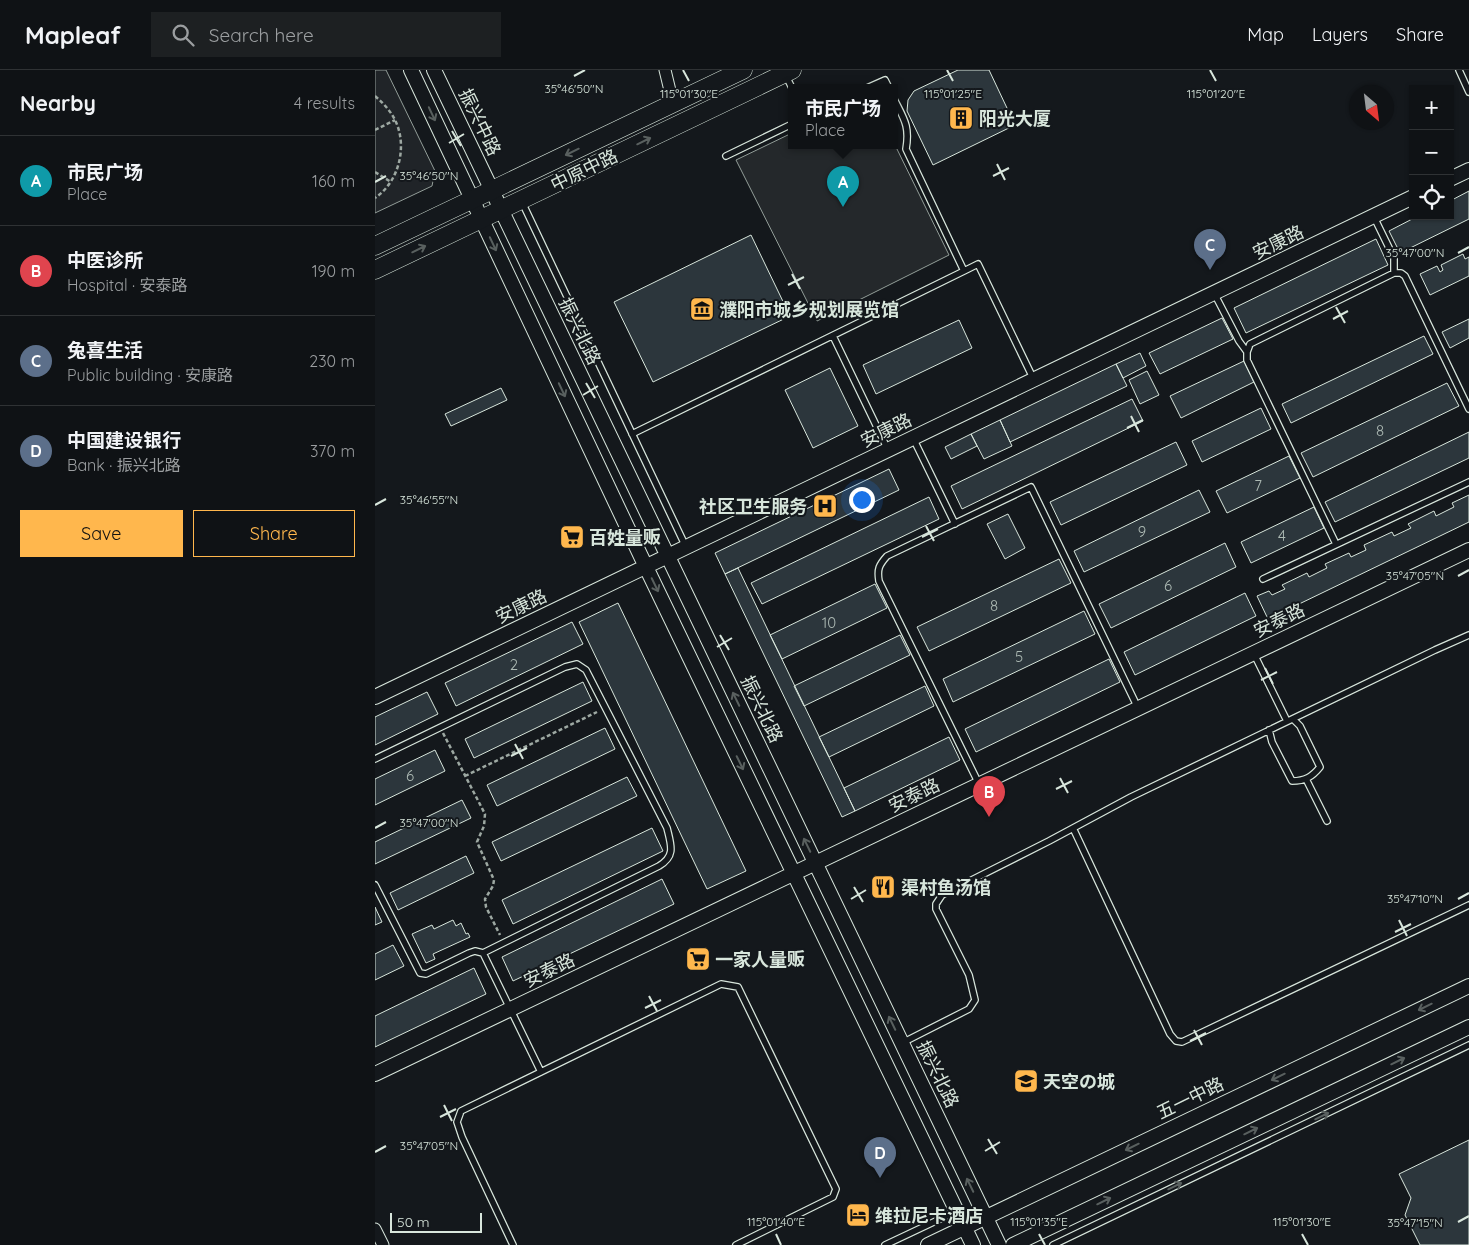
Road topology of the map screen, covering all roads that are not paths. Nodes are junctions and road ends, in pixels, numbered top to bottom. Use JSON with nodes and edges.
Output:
{"nodes":[{"id":1,"x":411,"y":70,"type":"edge"},
{"id":2,"x":434,"y":70,"type":"edge"},
{"id":3,"x":665,"y":70,"type":"edge"},
{"id":4,"x":743,"y":70,"type":"edge"},
{"id":5,"x":1459,"y":70,"type":"edge"},
{"id":6,"x":790,"y":77,"type":"edge"},
{"id":7,"x":876,"y":84,"type":"edge"},
{"id":8,"x":887,"y":84,"type":"edge"},
{"id":9,"x":1469,"y":92,"type":"edge"},
{"id":10,"x":673,"y":103,"type":"junction"},
{"id":11,"x":898,"y":107,"type":"edge"},
{"id":12,"x":788,"y":126,"type":"edge"},
{"id":13,"x":726,"y":156,"type":"dead end"},
{"id":14,"x":1469,"y":170,"type":"edge"},
{"id":15,"x":1454,"y":177,"type":"edge"},
{"id":16,"x":492,"y":190,"type":"junction"},
{"id":17,"x":472,"y":199,"type":"junction"},
{"id":18,"x":521,"y":200,"type":"junction"},
{"id":19,"x":1409,"y":200,"type":"edge"},
{"id":20,"x":501,"y":209,"type":"junction"},
{"id":21,"x":1373,"y":216,"type":"junction"},
{"id":22,"x":481,"y":219,"type":"junction"},
{"id":23,"x":375,"y":246,"type":"edge"},
{"id":24,"x":375,"y":270,"type":"edge"},
{"id":25,"x":964,"y":271,"type":"junction"},
{"id":26,"x":1394,"y":273,"type":"junction"},
{"id":27,"x":1214,"y":293,"type":"junction"},
{"id":28,"x":833,"y":336,"type":"junction"},
{"id":29,"x":1247,"y":352,"type":"junction"},
{"id":30,"x":1034,"y":380,"type":"junction"},
{"id":31,"x":1469,"y":409,"type":"edge"},
{"id":32,"x":632,"y":434,"type":"junction"},
{"id":33,"x":913,"y":438,"type":"junction"},
{"id":34,"x":888,"y":450,"type":"junction"},
{"id":35,"x":1469,"y":482,"type":"edge"},
{"id":36,"x":955,"y":524,"type":"junction"},
{"id":37,"x":1337,"y":544,"type":"junction"},
{"id":38,"x":686,"y":547,"type":"junction"},
{"id":39,"x":1469,"y":550,"type":"edge"},
{"id":40,"x":668,"y":556,"type":"junction"},
{"id":41,"x":646,"y":567,"type":"junction"},
{"id":42,"x":1263,"y":579,"type":"dead end"},
{"id":43,"x":1469,"y":635,"type":"edge"},
{"id":44,"x":1254,"y":653,"type":"junction"},
{"id":45,"x":375,"y":697,"type":"edge"},
{"id":46,"x":1138,"y":708,"type":"junction"},
{"id":47,"x":1290,"y":720,"type":"junction"},
{"id":48,"x":1269,"y":730,"type":"junction"},
{"id":49,"x":375,"y":760,"type":"edge"},
{"id":50,"x":1306,"y":779,"type":"junction"},
{"id":51,"x":979,"y":784,"type":"junction"},
{"id":52,"x":1327,"y":821,"type":"dead end"},
{"id":53,"x":1073,"y":828,"type":"junction"},
{"id":54,"x":815,"y":863,"type":"junction"},
{"id":55,"x":794,"y":873,"type":"junction"},
{"id":56,"x":375,"y":885,"type":"edge"},
{"id":57,"x":1469,"y":905,"type":"edge"},
{"id":58,"x":483,"y":953,"type":"junction"},
{"id":59,"x":1469,"y":986,"type":"edge"},
{"id":60,"x":510,"y":1009,"type":"junction"},
{"id":61,"x":1469,"y":1026,"type":"edge"},
{"id":62,"x":902,"y":1043,"type":"junction"},
{"id":63,"x":1469,"y":1045,"type":"edge"},
{"id":64,"x":541,"y":1072,"type":"junction"},
{"id":65,"x":375,"y":1074,"type":"edge"},
{"id":66,"x":957,"y":1211,"type":"junction"},
{"id":67,"x":985,"y":1217,"type":"junction"},
{"id":68,"x":964,"y":1228,"type":"junction"},
{"id":69,"x":375,"y":1229,"type":"edge"},
{"id":70,"x":1072,"y":1236,"type":"junction"},
{"id":71,"x":383,"y":1245,"type":"edge"},
{"id":72,"x":513,"y":1245,"type":"edge"},
{"id":73,"x":736,"y":1245,"type":"edge"},
{"id":74,"x":885,"y":1245,"type":"edge"},
{"id":75,"x":928,"y":1245,"type":"edge"},
{"id":76,"x":973,"y":1245,"type":"edge"},
{"id":77,"x":999,"y":1245,"type":"edge"},
{"id":78,"x":1013,"y":1245,"type":"edge"},
{"id":79,"x":1053,"y":1245,"type":"edge"},
{"id":80,"x":1062,"y":1245,"type":"edge"}],
"edges":[{"from":1,"to":17,"type":"street","one_way":true},
{"from":2,"to":16,"type":"street","name":"振兴中路"},
{"from":3,"to":10,"type":"street"},
{"from":4,"to":10,"type":"main road","name":"中原中路"},
{"from":5,"to":9,"type":"lane"},
{"from":18,"to":6,"type":"main road","name":"中原中路","one_way":true},
{"from":7,"to":8,"type":"lane"},
{"from":10,"to":16,"type":"main road","name":"中原中路","one_way":true},
{"from":11,"to":25,"type":"lane"},
{"from":12,"to":13,"type":"lane"},
{"from":14,"to":15,"type":"street"},
{"from":16,"to":17,"type":"main road","name":"中原中路"},
{"from":16,"to":20,"type":"street","name":"振兴北路"},
{"from":17,"to":22,"type":"street"},
{"from":17,"to":23,"type":"main road","name":"中原中路"},
{"from":18,"to":20,"type":"main road","name":"中原中路"},
{"from":18,"to":32,"type":"lane"},
{"from":19,"to":21,"type":"street","name":"安康路"},
{"from":20,"to":22,"type":"main road","name":"中原中路"},
{"from":20,"to":40,"type":"street","name":"振兴北路"},
{"from":21,"to":26,"type":"lane"},
{"from":21,"to":27,"type":"street","name":"安康路"},
{"from":24,"to":22,"type":"main road","name":"中原中路","one_way":true},
{"from":22,"to":41,"type":"street","one_way":true},
{"from":25,"to":28,"type":"lane"},
{"from":25,"to":30,"type":"lane"},
{"from":26,"to":29,"type":"lane"},
{"from":26,"to":31,"type":"lane"},
{"from":27,"to":29,"type":"lane"},
{"from":27,"to":30,"type":"street","name":"安康路"},
{"from":28,"to":32,"type":"lane"},
{"from":28,"to":34,"type":"lane"},
{"from":29,"to":37,"type":"lane"},
{"from":30,"to":33,"type":"street","name":"安康路"},
{"from":32,"to":38,"type":"lane"},
{"from":33,"to":34,"type":"street","name":"安康路"},
{"from":33,"to":36,"type":"lane"},
{"from":34,"to":38,"type":"street","name":"安康路"},
{"from":35,"to":37,"type":"lane"},
{"from":36,"to":46,"type":"lane"},
{"from":36,"to":51,"type":"lane"},
{"from":37,"to":42,"type":"lane"},
{"from":38,"to":40,"type":"street","name":"安康路"},
{"from":39,"to":44,"type":"street","name":"安泰路"},
{"from":40,"to":41,"type":"street","name":"安康路"},
{"from":54,"to":40,"type":"street","name":"振兴北路","one_way":true},
{"from":41,"to":45,"type":"street","name":"安康路"},
{"from":41,"to":55,"type":"street","one_way":true},
{"from":43,"to":47,"type":"lane"},
{"from":44,"to":46,"type":"street","name":"安泰路"},
{"from":44,"to":47,"type":"lane"},
{"from":46,"to":51,"type":"street","name":"安泰路"},
{"from":47,"to":48,"type":"lane"},
{"from":47,"to":50,"type":"lane"},
{"from":48,"to":50,"type":"lane"},
{"from":48,"to":53,"type":"lane"},
{"from":49,"to":58,"type":"lane"},
{"from":50,"to":52,"type":"lane"},
{"from":51,"to":54,"type":"street","name":"安泰路"},
{"from":53,"to":57,"type":"lane"},
{"from":53,"to":62,"type":"lane"},
{"from":54,"to":55,"type":"street","name":"安泰路"},
{"from":62,"to":54,"type":"street","name":"振兴北路","one_way":true},
{"from":55,"to":60,"type":"street","name":"安泰路"},
{"from":55,"to":66,"type":"street"},
{"from":56,"to":58,"type":"lane"},
{"from":58,"to":60,"type":"lane"},
{"from":59,"to":67,"type":"street","name":"五一中路","one_way":true},
{"from":60,"to":64,"type":"lane"},
{"from":60,"to":65,"type":"street","name":"安泰路"},
{"from":78,"to":61,"type":"street","one_way":true},
{"from":67,"to":62,"type":"street","name":"振兴北路","one_way":true},
{"from":70,"to":63,"type":"lane","one_way":true},
{"from":64,"to":72,"type":"lane"},
{"from":64,"to":73,"type":"lane"},
{"from":66,"to":68,"type":"street"},
{"from":66,"to":74,"type":"lane"},
{"from":67,"to":68,"type":"street","name":"五一中路"},
{"from":67,"to":77,"type":"street","name":"振兴北路"},
{"from":68,"to":75,"type":"street","name":"五一中路"},
{"from":68,"to":76,"type":"street"},
{"from":69,"to":71,"type":"street"},
{"from":70,"to":79,"type":"lane"},
{"from":70,"to":80,"type":"lane"}]}
